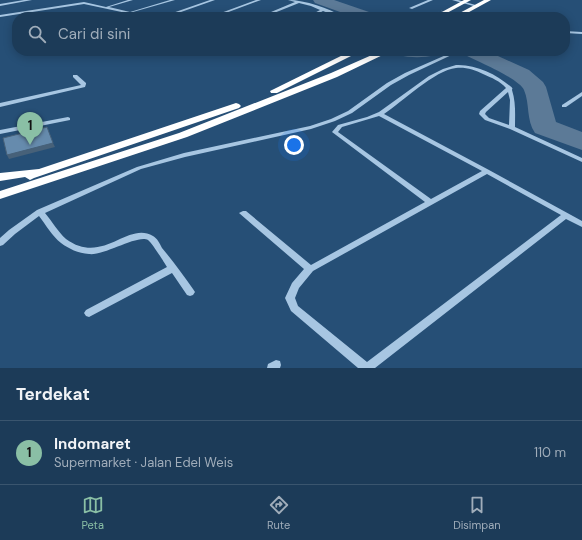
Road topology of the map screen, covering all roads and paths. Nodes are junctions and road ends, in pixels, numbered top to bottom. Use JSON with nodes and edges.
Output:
{"nodes":[{"id":1,"x":30,"y":0,"type":"edge"},
{"id":2,"x":131,"y":0,"type":"edge"},
{"id":3,"x":173,"y":0,"type":"edge"},
{"id":4,"x":213,"y":0,"type":"edge"},
{"id":5,"x":259,"y":0,"type":"edge"},
{"id":6,"x":290,"y":0,"type":"edge"},
{"id":7,"x":430,"y":0,"type":"edge"},
{"id":8,"x":454,"y":0,"type":"edge"},
{"id":9,"x":488,"y":0,"type":"edge"},
{"id":10,"x":78,"y":1,"type":"edge"},
{"id":11,"x":84,"y":1,"type":"edge"},
{"id":12,"x":466,"y":1,"type":"edge"},
{"id":13,"x":298,"y":2,"type":"junction"},
{"id":14,"x":0,"y":5,"type":"edge"},
{"id":15,"x":477,"y":6,"type":"junction"},
{"id":16,"x":104,"y":7,"type":"junction"},
{"id":17,"x":411,"y":8,"type":"dead end"},
{"id":18,"x":322,"y":10,"type":"junction"},
{"id":19,"x":22,"y":12,"type":"edge"},
{"id":20,"x":126,"y":12,"type":"edge"},
{"id":21,"x":134,"y":12,"type":"edge"},
{"id":22,"x":179,"y":12,"type":"edge"},
{"id":23,"x":226,"y":12,"type":"edge"},
{"id":24,"x":273,"y":12,"type":"edge"},
{"id":25,"x":318,"y":12,"type":"edge"},
{"id":26,"x":327,"y":12,"type":"edge"},
{"id":27,"x":445,"y":12,"type":"edge"},
{"id":28,"x":465,"y":12,"type":"edge"},
{"id":29,"x":12,"y":14,"type":"edge"},
{"id":30,"x":0,"y":16,"type":"edge"},
{"id":31,"x":570,"y":32,"type":"edge"},
{"id":32,"x":582,"y":33,"type":"edge"},
{"id":33,"x":345,"y":56,"type":"edge"},
{"id":34,"x":376,"y":56,"type":"edge"},
{"id":35,"x":448,"y":56,"type":"edge"},
{"id":36,"x":76,"y":76,"type":"dead end"},
{"id":37,"x":510,"y":88,"type":"junction"},
{"id":38,"x":582,"y":94,"type":"edge"},
{"id":39,"x":0,"y":105,"type":"edge"},
{"id":40,"x":564,"y":106,"type":"dead end"},
{"id":41,"x":379,"y":114,"type":"junction"},
{"id":42,"x":68,"y":119,"type":"dead end"},
{"id":43,"x":512,"y":128,"type":"junction"},
{"id":44,"x":0,"y":132,"type":"edge"},
{"id":45,"x":582,"y":160,"type":"edge"},
{"id":46,"x":46,"y":170,"type":"junction"},
{"id":47,"x":487,"y":171,"type":"junction"},
{"id":48,"x":68,"y":172,"type":"junction"},
{"id":49,"x":0,"y":178,"type":"edge"},
{"id":50,"x":0,"y":186,"type":"edge"},
{"id":51,"x":0,"y":195,"type":"edge"},
{"id":52,"x":431,"y":203,"type":"junction"},
{"id":53,"x":0,"y":204,"type":"edge"},
{"id":54,"x":40,"y":212,"type":"junction"},
{"id":55,"x":243,"y":213,"type":"dead end"},
{"id":56,"x":566,"y":216,"type":"junction"},
{"id":57,"x":582,"y":224,"type":"edge"},
{"id":58,"x":0,"y":243,"type":"edge"},
{"id":59,"x":172,"y":269,"type":"junction"},
{"id":60,"x":310,"y":269,"type":"junction"},
{"id":61,"x":190,"y":292,"type":"dead end"},
{"id":62,"x":88,"y":313,"type":"dead end"},
{"id":63,"x":366,"y":368,"type":"edge"}],
"edges":[{"from":1,"to":14,"type":"street"},
{"from":2,"to":16,"type":"street"},
{"from":3,"to":21,"type":"street"},
{"from":4,"to":22,"type":"street"},
{"from":5,"to":23,"type":"street"},
{"from":6,"to":13,"type":"street"},
{"from":7,"to":17,"type":"street"},
{"from":8,"to":12,"type":"street"},
{"from":9,"to":15,"type":"highway"},
{"from":10,"to":11,"type":"street"},
{"from":11,"to":16,"type":"street"},
{"from":11,"to":19,"type":"street"},
{"from":12,"to":15,"type":"street"},
{"from":12,"to":27,"type":"highway"},
{"from":13,"to":18,"type":"street"},
{"from":13,"to":24,"type":"street"},
{"from":15,"to":28,"type":"highway"},
{"from":16,"to":20,"type":"street"},
{"from":18,"to":25,"type":"street"},
{"from":18,"to":26,"type":"street"},
{"from":29,"to":30,"type":"street"},
{"from":31,"to":32,"type":"street"},
{"from":33,"to":46,"type":"highway"},
{"from":34,"to":48,"type":"highway"},
{"from":35,"to":54,"type":"street"},
{"from":36,"to":39,"type":"street"},
{"from":37,"to":41,"type":"street"},
{"from":37,"to":43,"type":"street"},
{"from":37,"to":43,"type":"street"},
{"from":38,"to":40,"type":"street"},
{"from":41,"to":47,"type":"street"},
{"from":41,"to":52,"type":"street"},
{"from":42,"to":44,"type":"street"},
{"from":43,"to":45,"type":"street"},
{"from":46,"to":49,"type":"highway"},
{"from":46,"to":50,"type":"highway"},
{"from":47,"to":52,"type":"street"},
{"from":47,"to":56,"type":"street"},
{"from":48,"to":51,"type":"highway"},
{"from":48,"to":53,"type":"highway"},
{"from":52,"to":60,"type":"street"},
{"from":54,"to":58,"type":"street"},
{"from":54,"to":59,"type":"street"},
{"from":55,"to":60,"type":"street"},
{"from":56,"to":57,"type":"street"},
{"from":56,"to":63,"type":"street"},
{"from":59,"to":61,"type":"street"},
{"from":59,"to":62,"type":"street"},
{"from":60,"to":63,"type":"street"}]}
